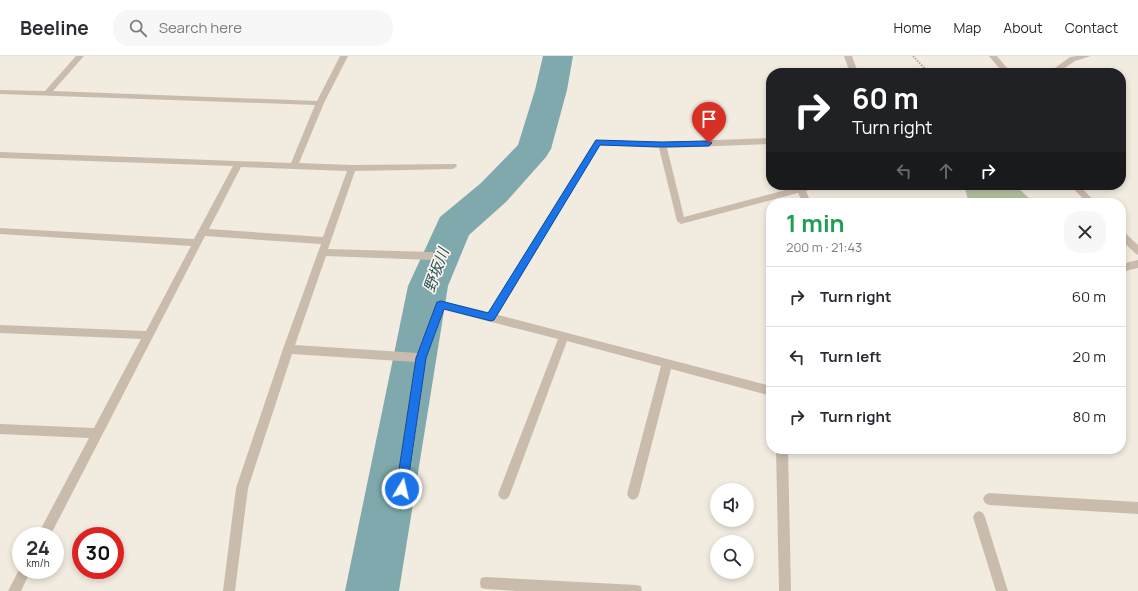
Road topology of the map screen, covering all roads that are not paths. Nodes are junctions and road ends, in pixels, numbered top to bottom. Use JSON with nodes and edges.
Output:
{"nodes":[{"id":1,"x":80,"y":56,"type":"edge"},
{"id":2,"x":344,"y":56,"type":"edge"},
{"id":3,"x":848,"y":56,"type":"edge"},
{"id":4,"x":993,"y":56,"type":"edge"},
{"id":5,"x":1087,"y":56,"type":"edge"},
{"id":6,"x":852,"y":68,"type":"edge"},
{"id":7,"x":1003,"y":68,"type":"edge"},
{"id":8,"x":1060,"y":68,"type":"edge"},
{"id":9,"x":0,"y":92,"type":"edge"},
{"id":10,"x":47,"y":94,"type":"junction"},
{"id":11,"x":320,"y":103,"type":"junction"},
{"id":12,"x":766,"y":141,"type":"edge"},
{"id":13,"x":662,"y":144,"type":"junction"},
{"id":14,"x":0,"y":155,"type":"edge"},
{"id":15,"x":239,"y":163,"type":"junction"},
{"id":16,"x":294,"y":165,"type":"junction"},
{"id":17,"x":453,"y":166,"type":"dead end"},
{"id":18,"x":352,"y":168,"type":"junction"},
{"id":19,"x":797,"y":190,"type":"edge"},
{"id":20,"x":1079,"y":190,"type":"edge"},
{"id":21,"x":766,"y":198,"type":"edge"},
{"id":22,"x":767,"y":198,"type":"edge"},
{"id":23,"x":1087,"y":198,"type":"edge"},
{"id":24,"x":0,"y":231,"type":"edge"},
{"id":25,"x":203,"y":232,"type":"junction"},
{"id":26,"x":1126,"y":239,"type":"edge"},
{"id":27,"x":327,"y":241,"type":"junction"},
{"id":28,"x":197,"y":243,"type":"junction"},
{"id":29,"x":1138,"y":251,"type":"edge"},
{"id":30,"x":323,"y":252,"type":"junction"},
{"id":31,"x":432,"y":256,"type":"dead end"},
{"id":32,"x":1138,"y":264,"type":"edge"},
{"id":33,"x":1126,"y":267,"type":"edge"},
{"id":34,"x":491,"y":317,"type":"junction"},
{"id":35,"x":0,"y":329,"type":"edge"},
{"id":36,"x":148,"y":335,"type":"junction"},
{"id":37,"x":564,"y":336,"type":"junction"},
{"id":38,"x":288,"y":350,"type":"junction"},
{"id":39,"x":421,"y":358,"type":"junction"},
{"id":40,"x":667,"y":363,"type":"junction"},
{"id":41,"x":766,"y":390,"type":"edge"},
{"id":42,"x":0,"y":429,"type":"edge"},
{"id":43,"x":97,"y":433,"type":"junction"},
{"id":44,"x":782,"y":454,"type":"edge"},
{"id":45,"x":402,"y":489,"type":"dead end"},
{"id":46,"x":504,"y":494,"type":"dead end"},
{"id":47,"x":633,"y":494,"type":"dead end"},
{"id":48,"x":989,"y":499,"type":"dead end"},
{"id":49,"x":1138,"y":508,"type":"edge"},
{"id":50,"x":979,"y":517,"type":"dead end"},
{"id":51,"x":48,"y":527,"type":"edge"},
{"id":52,"x":20,"y":579,"type":"edge"},
{"id":53,"x":486,"y":583,"type":"dead end"},
{"id":54,"x":14,"y":591,"type":"edge"},
{"id":55,"x":229,"y":591,"type":"edge"},
{"id":56,"x":636,"y":591,"type":"edge"},
{"id":57,"x":785,"y":591,"type":"edge"},
{"id":58,"x":1002,"y":591,"type":"edge"}],
"edges":[{"from":1,"to":10,"type":"street"},
{"from":2,"to":11,"type":"street"},
{"from":3,"to":6,"type":"street"},
{"from":4,"to":7,"type":"street"},
{"from":5,"to":8,"type":"street"},
{"from":9,"to":10,"type":"street"},
{"from":10,"to":11,"type":"street"},
{"from":11,"to":16,"type":"street"},
{"from":12,"to":13,"type":"street"},
{"from":13,"to":21,"type":"street"},
{"from":13,"to":34,"type":"street"},
{"from":14,"to":15,"type":"street"},
{"from":15,"to":16,"type":"street"},
{"from":15,"to":25,"type":"street"},
{"from":16,"to":18,"type":"street"},
{"from":17,"to":18,"type":"street"},
{"from":18,"to":27,"type":"street"},
{"from":19,"to":22,"type":"street"},
{"from":20,"to":23,"type":"street"},
{"from":24,"to":28,"type":"street"},
{"from":25,"to":27,"type":"street"},
{"from":25,"to":28,"type":"street"},
{"from":26,"to":29,"type":"street"},
{"from":27,"to":30,"type":"street"},
{"from":28,"to":36,"type":"street"},
{"from":30,"to":31,"type":"street"},
{"from":30,"to":38,"type":"street"},
{"from":32,"to":33,"type":"street"},
{"from":34,"to":37,"type":"street"},
{"from":34,"to":39,"type":"street"},
{"from":35,"to":36,"type":"street"},
{"from":36,"to":43,"type":"street"},
{"from":37,"to":40,"type":"street"},
{"from":37,"to":46,"type":"street"},
{"from":38,"to":39,"type":"street"},
{"from":38,"to":55,"type":"street"},
{"from":39,"to":45,"type":"street"},
{"from":40,"to":41,"type":"street"},
{"from":40,"to":47,"type":"street"},
{"from":42,"to":43,"type":"street"},
{"from":43,"to":51,"type":"street"},
{"from":44,"to":57,"type":"street"},
{"from":48,"to":49,"type":"street"},
{"from":50,"to":58,"type":"street"},
{"from":52,"to":54,"type":"street"},
{"from":53,"to":56,"type":"street"}]}
